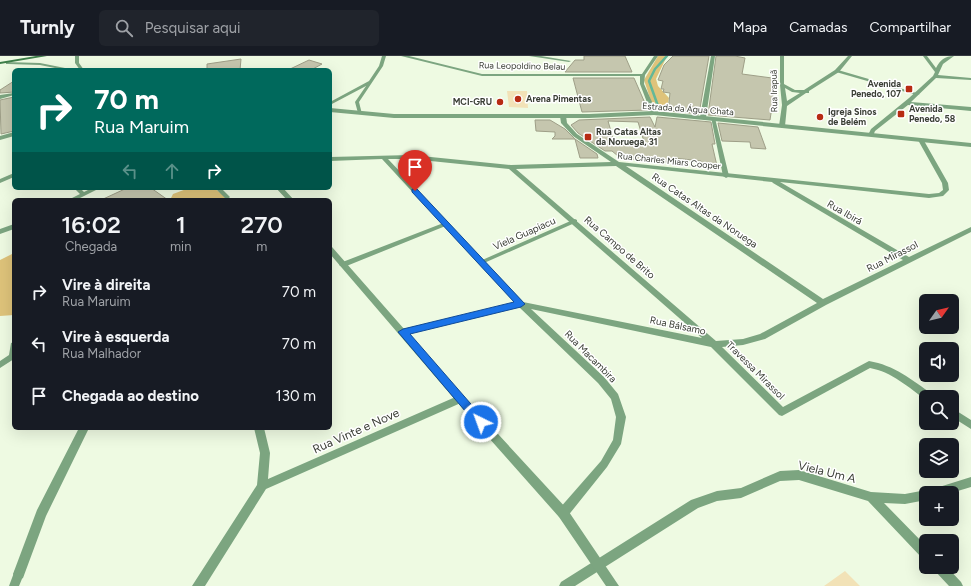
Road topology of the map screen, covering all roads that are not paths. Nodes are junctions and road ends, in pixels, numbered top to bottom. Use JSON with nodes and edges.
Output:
{"nodes":[{"id":1,"x":4,"y":56,"type":"edge"},
{"id":2,"x":45,"y":56,"type":"edge"},
{"id":3,"x":77,"y":56,"type":"edge"},
{"id":4,"x":384,"y":56,"type":"edge"},
{"id":5,"x":403,"y":56,"type":"edge"},
{"id":6,"x":531,"y":56,"type":"edge"},
{"id":7,"x":573,"y":56,"type":"edge"},
{"id":8,"x":656,"y":56,"type":"edge"},
{"id":9,"x":713,"y":56,"type":"edge"},
{"id":10,"x":782,"y":56,"type":"edge"},
{"id":11,"x":850,"y":56,"type":"edge"},
{"id":12,"x":925,"y":56,"type":"edge"},
{"id":13,"x":952,"y":56,"type":"edge"},
{"id":14,"x":937,"y":58,"type":"dead end"},
{"id":15,"x":944,"y":59,"type":"junction"},
{"id":16,"x":569,"y":61,"type":"junction"},
{"id":17,"x":0,"y":63,"type":"edge"},
{"id":18,"x":8,"y":63,"type":"junction"},
{"id":19,"x":61,"y":68,"type":"edge"},
{"id":20,"x":81,"y":68,"type":"edge"},
{"id":21,"x":837,"y":71,"type":"junction"},
{"id":22,"x":935,"y":74,"type":"junction"},
{"id":23,"x":562,"y":75,"type":"junction"},
{"id":24,"x":643,"y":75,"type":"junction"},
{"id":25,"x":971,"y":79,"type":"edge"},
{"id":26,"x":371,"y":82,"type":"junction"},
{"id":27,"x":782,"y":85,"type":"junction"},
{"id":28,"x":352,"y":92,"type":"junction"},
{"id":29,"x":807,"y":92,"type":"junction"},
{"id":30,"x":12,"y":94,"type":"edge"},
{"id":31,"x":918,"y":94,"type":"junction"},
{"id":32,"x":361,"y":95,"type":"junction"},
{"id":33,"x":0,"y":97,"type":"edge"},
{"id":34,"x":332,"y":103,"type":"edge"},
{"id":35,"x":908,"y":103,"type":"junction"},
{"id":36,"x":785,"y":105,"type":"junction"},
{"id":37,"x":971,"y":109,"type":"edge"},
{"id":38,"x":332,"y":110,"type":"edge"},
{"id":39,"x":360,"y":113,"type":"junction"},
{"id":40,"x":654,"y":113,"type":"junction"},
{"id":41,"x":563,"y":116,"type":"junction"},
{"id":42,"x":703,"y":117,"type":"junction"},
{"id":43,"x":713,"y":118,"type":"junction"},
{"id":44,"x":782,"y":126,"type":"junction"},
{"id":45,"x":871,"y":134,"type":"junction"},
{"id":46,"x":12,"y":135,"type":"edge"},
{"id":47,"x":0,"y":138,"type":"edge"},
{"id":48,"x":921,"y":140,"type":"junction"},
{"id":49,"x":971,"y":145,"type":"edge"},
{"id":50,"x":383,"y":157,"type":"junction"},
{"id":51,"x":332,"y":159,"type":"edge"},
{"id":52,"x":620,"y":164,"type":"junction"},
{"id":53,"x":511,"y":167,"type":"junction"},
{"id":54,"x":12,"y":176,"type":"edge"},
{"id":55,"x":726,"y":176,"type":"junction"},
{"id":56,"x":0,"y":181,"type":"edge"},
{"id":57,"x":772,"y":181,"type":"junction"},
{"id":58,"x":78,"y":190,"type":"edge"},
{"id":59,"x":92,"y":190,"type":"edge"},
{"id":60,"x":220,"y":190,"type":"edge"},
{"id":61,"x":281,"y":190,"type":"edge"},
{"id":62,"x":83,"y":194,"type":"junction"},
{"id":63,"x":227,"y":197,"type":"dead end"},
{"id":64,"x":75,"y":198,"type":"edge"},
{"id":65,"x":288,"y":198,"type":"edge"},
{"id":66,"x":575,"y":221,"type":"junction"},
{"id":67,"x":446,"y":224,"type":"junction"},
{"id":68,"x":12,"y":227,"type":"edge"},
{"id":69,"x":971,"y":229,"type":"edge"},
{"id":70,"x":0,"y":232,"type":"edge"},
{"id":71,"x":332,"y":252,"type":"edge"},
{"id":72,"x":908,"y":260,"type":"junction"},
{"id":73,"x":482,"y":262,"type":"junction"},
{"id":74,"x":342,"y":265,"type":"junction"},
{"id":75,"x":823,"y":303,"type":"junction"},
{"id":76,"x":521,"y":304,"type":"junction"},
{"id":77,"x":403,"y":332,"type":"junction"},
{"id":78,"x":714,"y":344,"type":"junction"},
{"id":79,"x":12,"y":356,"type":"edge"},
{"id":80,"x":0,"y":365,"type":"edge"},
{"id":81,"x":919,"y":390,"type":"edge"},
{"id":82,"x":460,"y":399,"type":"junction"},
{"id":83,"x":959,"y":417,"type":"edge"},
{"id":84,"x":971,"y":425,"type":"edge"},
{"id":85,"x":83,"y":430,"type":"edge"},
{"id":86,"x":259,"y":430,"type":"edge"},
{"id":87,"x":971,"y":482,"type":"edge"},
{"id":88,"x":262,"y":486,"type":"junction"},
{"id":89,"x":958,"y":486,"type":"edge"},
{"id":90,"x":919,"y":496,"type":"edge"},
{"id":91,"x":871,"y":497,"type":"junction"},
{"id":92,"x":563,"y":513,"type":"junction"},
{"id":93,"x":919,"y":547,"type":"edge"},
{"id":94,"x":599,"y":565,"type":"junction"},
{"id":95,"x":20,"y":574,"type":"joint"},
{"id":96,"x":945,"y":574,"type":"edge"},
{"id":97,"x":14,"y":586,"type":"edge"},
{"id":98,"x":198,"y":586,"type":"edge"},
{"id":99,"x":565,"y":586,"type":"edge"},
{"id":100,"x":613,"y":586,"type":"edge"},
{"id":101,"x":957,"y":586,"type":"edge"}],
"edges":[{"from":1,"to":18,"type":"main road"},
{"from":2,"to":18,"type":"main road"},
{"from":3,"to":20,"type":"street"},
{"from":4,"to":26,"type":"lane"},
{"from":5,"to":23,"type":"street","name":"Rua Leopoldino Belau"},
{"from":6,"to":16,"type":"street"},
{"from":7,"to":16,"type":"street"},
{"from":8,"to":24,"type":"street"},
{"from":9,"to":42,"type":"street"},
{"from":10,"to":27,"type":"street","name":"Rua Irapuã"},
{"from":11,"to":21,"type":"street"},
{"from":12,"to":22,"type":"street"},
{"from":13,"to":15,"type":"street"},
{"from":14,"to":15,"type":"street"},
{"from":15,"to":22,"type":"street"},
{"from":16,"to":23,"type":"street"},
{"from":17,"to":18,"type":"main road"},
{"from":18,"to":19,"type":"street"},
{"from":21,"to":29,"type":"street"},
{"from":21,"to":31,"type":"lane"},
{"from":22,"to":25,"type":"street"},
{"from":22,"to":31,"type":"street"},
{"from":23,"to":24,"type":"street","name":"Rua Leopoldino Belau"},
{"from":24,"to":40,"type":"street"},
{"from":26,"to":28,"type":"lane"},
{"from":26,"to":32,"type":"lane"},
{"from":27,"to":29,"type":"street"},
{"from":27,"to":36,"type":"street","name":"Rua Irapuã"},
{"from":28,"to":32,"type":"lane"},
{"from":28,"to":34,"type":"lane"},
{"from":29,"to":36,"type":"street"},
{"from":30,"to":33,"type":"street"},
{"from":31,"to":35,"type":"street"},
{"from":32,"to":39,"type":"lane"},
{"from":35,"to":37,"type":"street"},
{"from":35,"to":45,"type":"street"},
{"from":36,"to":44,"type":"street","name":"Rua Irapuã"},
{"from":38,"to":39,"type":"street","name":"Estrada da Água Chata"},
{"from":39,"to":41,"type":"street","name":"Estrada da Água Chata"},
{"from":40,"to":41,"type":"street","name":"Estrada da Água Chata"},
{"from":40,"to":42,"type":"street","name":"Estrada da Água Chata"},
{"from":41,"to":52,"type":"street","name":"Rua Catas Altas da Noruega"},
{"from":42,"to":43,"type":"street","name":"Estrada da Água Chata"},
{"from":43,"to":44,"type":"street","name":"Estrada da Água Chata"},
{"from":43,"to":55,"type":"lane"},
{"from":44,"to":45,"type":"street","name":"Estrada da Água Chata"},
{"from":45,"to":48,"type":"street","name":"Estrada da Água Chata"},
{"from":46,"to":47,"type":"street"},
{"from":48,"to":49,"type":"street","name":"Estrada da Água Chata"},
{"from":48,"to":57,"type":"street","name":"Rua Charles Miars Cooper"},
{"from":50,"to":51,"type":"street","name":"Rua Charles Miars Cooper"},
{"from":50,"to":53,"type":"street","name":"Rua Charles Miars Cooper"},
{"from":50,"to":67,"type":"street","name":"Rua Macambira"},
{"from":52,"to":53,"type":"street","name":"Rua Charles Miars Cooper"},
{"from":52,"to":55,"type":"street","name":"Rua Charles Miars Cooper"},
{"from":52,"to":75,"type":"street","name":"Rua Catas Altas da Noruega"},
{"from":53,"to":66,"type":"street","name":"Rua Campo de Brito"},
{"from":54,"to":56,"type":"street"},
{"from":55,"to":57,"type":"street","name":"Rua Charles Miars Cooper"},
{"from":57,"to":72,"type":"street","name":"Rua Ibirá"},
{"from":58,"to":62,"type":"lane"},
{"from":59,"to":62,"type":"street"},
{"from":60,"to":63,"type":"lane"},
{"from":61,"to":65,"type":"street"},
{"from":62,"to":64,"type":"street"},
{"from":66,"to":73,"type":"lane","name":"Viela Guapiacu"},
{"from":66,"to":78,"type":"street","name":"Rua Campo de Brito"},
{"from":67,"to":73,"type":"street","name":"Rua Macambira"},
{"from":67,"to":74,"type":"lane"},
{"from":68,"to":70,"type":"street"},
{"from":69,"to":72,"type":"street","name":"Rua Mirassol"},
{"from":71,"to":74,"type":"street"},
{"from":72,"to":75,"type":"street","name":"Rua Mirassol"},
{"from":73,"to":76,"type":"street","name":"Rua Macambira"},
{"from":74,"to":77,"type":"street"},
{"from":75,"to":78,"type":"street","name":"Rua Bálsamo"},
{"from":76,"to":77,"type":"street"},
{"from":76,"to":78,"type":"street","name":"Rua Bálsamo"},
{"from":76,"to":92,"type":"street","name":"Rua Macambira"},
{"from":77,"to":82,"type":"street"},
{"from":78,"to":81,"type":"street","name":"Travessa Mirassol"},
{"from":79,"to":80,"type":"lane"},
{"from":82,"to":88,"type":"street","name":"Rua Vinte e Nove"},
{"from":82,"to":92,"type":"street"},
{"from":83,"to":84,"type":"street"},
{"from":85,"to":95,"type":"street"},
{"from":86,"to":88,"type":"street"},
{"from":87,"to":89,"type":"street"},
{"from":88,"to":98,"type":"street"},
{"from":90,"to":91,"type":"street","name":"Viela Um A"},
{"from":91,"to":93,"type":"street"},
{"from":91,"to":94,"type":"street","name":"Viela Um A"},
{"from":92,"to":94,"type":"street"},
{"from":94,"to":99,"type":"street","name":"Viela Um A"},
{"from":94,"to":100,"type":"street"},
{"from":95,"to":97,"type":"lane"},
{"from":96,"to":101,"type":"street"}]}
